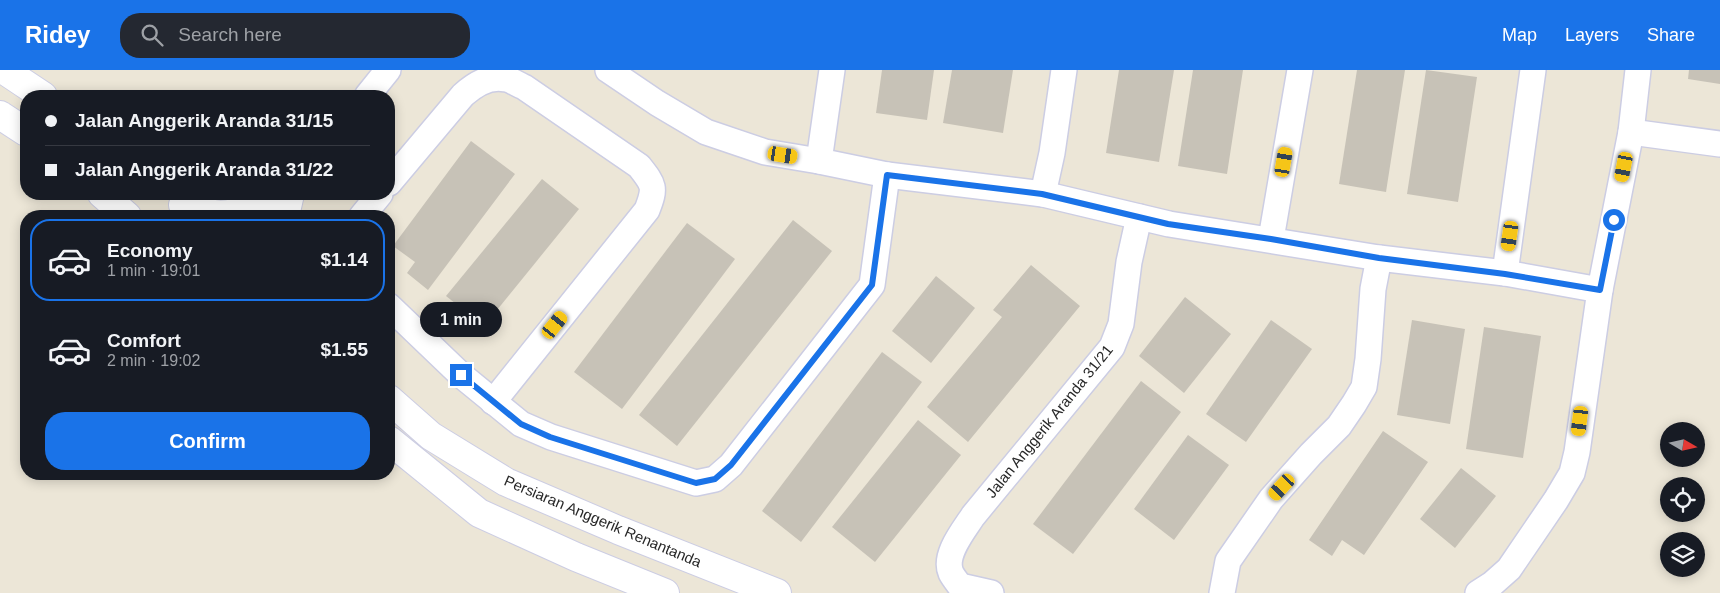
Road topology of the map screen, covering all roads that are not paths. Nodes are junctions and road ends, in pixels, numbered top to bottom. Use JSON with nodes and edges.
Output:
{"nodes":[{"id":1,"x":4,"y":70,"type":"edge"},
{"id":2,"x":388,"y":70,"type":"edge"},
{"id":3,"x":608,"y":70,"type":"edge"},
{"id":4,"x":832,"y":70,"type":"edge"},
{"id":5,"x":1064,"y":70,"type":"edge"},
{"id":6,"x":1300,"y":70,"type":"edge"},
{"id":7,"x":1533,"y":70,"type":"edge"},
{"id":8,"x":1638,"y":70,"type":"edge"},
{"id":9,"x":34,"y":90,"type":"edge"},
{"id":10,"x":372,"y":90,"type":"edge"},
{"id":11,"x":0,"y":115,"type":"edge"},
{"id":12,"x":20,"y":128,"type":"edge"},
{"id":13,"x":1631,"y":132,"type":"junction"},
{"id":14,"x":1720,"y":144,"type":"edge"},
{"id":15,"x":820,"y":161,"type":"junction"},
{"id":16,"x":887,"y":175,"type":"junction"},
{"id":17,"x":395,"y":176,"type":"edge"},
{"id":18,"x":1042,"y":194,"type":"junction"},
{"id":19,"x":109,"y":200,"type":"edge"},
{"id":20,"x":268,"y":200,"type":"edge"},
{"id":21,"x":280,"y":200,"type":"edge"},
{"id":22,"x":375,"y":200,"type":"edge"},
{"id":23,"x":183,"y":205,"type":"edge"},
{"id":24,"x":120,"y":210,"type":"edge"},
{"id":25,"x":200,"y":210,"type":"edge"},
{"id":26,"x":247,"y":210,"type":"edge"},
{"id":27,"x":270,"y":210,"type":"edge"},
{"id":28,"x":367,"y":210,"type":"edge"},
{"id":29,"x":1139,"y":217,"type":"junction"},
{"id":30,"x":1271,"y":239,"type":"junction"},
{"id":31,"x":1379,"y":258,"type":"junction"},
{"id":32,"x":1505,"y":274,"type":"junction"},
{"id":33,"x":1600,"y":290,"type":"junction"},
{"id":34,"x":395,"y":312,"type":"edge"},
{"id":35,"x":493,"y":402,"type":"junction"},
{"id":36,"x":395,"y":404,"type":"edge"},
{"id":37,"x":395,"y":445,"type":"edge"},
{"id":38,"x":665,"y":593,"type":"edge"},
{"id":39,"x":777,"y":593,"type":"edge"},
{"id":40,"x":991,"y":593,"type":"edge"},
{"id":41,"x":1222,"y":593,"type":"edge"},
{"id":42,"x":1478,"y":593,"type":"edge"}],
"edges":[{"from":1,"to":9,"type":"main road"},
{"from":2,"to":10,"type":"street"},
{"from":3,"to":15,"type":"street"},
{"from":4,"to":15,"type":"street"},
{"from":5,"to":18,"type":"street"},
{"from":6,"to":30,"type":"street"},
{"from":7,"to":32,"type":"street"},
{"from":8,"to":13,"type":"street"},
{"from":11,"to":12,"type":"main road"},
{"from":13,"to":14,"type":"street"},
{"from":13,"to":33,"type":"street"},
{"from":15,"to":16,"type":"street"},
{"from":16,"to":18,"type":"street"},
{"from":16,"to":35,"type":"street"},
{"from":17,"to":35,"type":"street"},
{"from":18,"to":29,"type":"street"},
{"from":19,"to":24,"type":"main road"},
{"from":20,"to":26,"type":"main road"},
{"from":21,"to":27,"type":"street"},
{"from":22,"to":28,"type":"street"},
{"from":23,"to":25,"type":"main road"},
{"from":29,"to":30,"type":"street"},
{"from":29,"to":40,"type":"street","name":"Jalan Anggerik Aranda 31/21"},
{"from":30,"to":31,"type":"street"},
{"from":31,"to":32,"type":"street"},
{"from":31,"to":41,"type":"street"},
{"from":32,"to":33,"type":"street"},
{"from":33,"to":42,"type":"street"},
{"from":34,"to":35,"type":"street"},
{"from":36,"to":39,"type":"main road","name":"Persiaran Anggerik Renantanda"},
{"from":37,"to":38,"type":"main road"}]}
